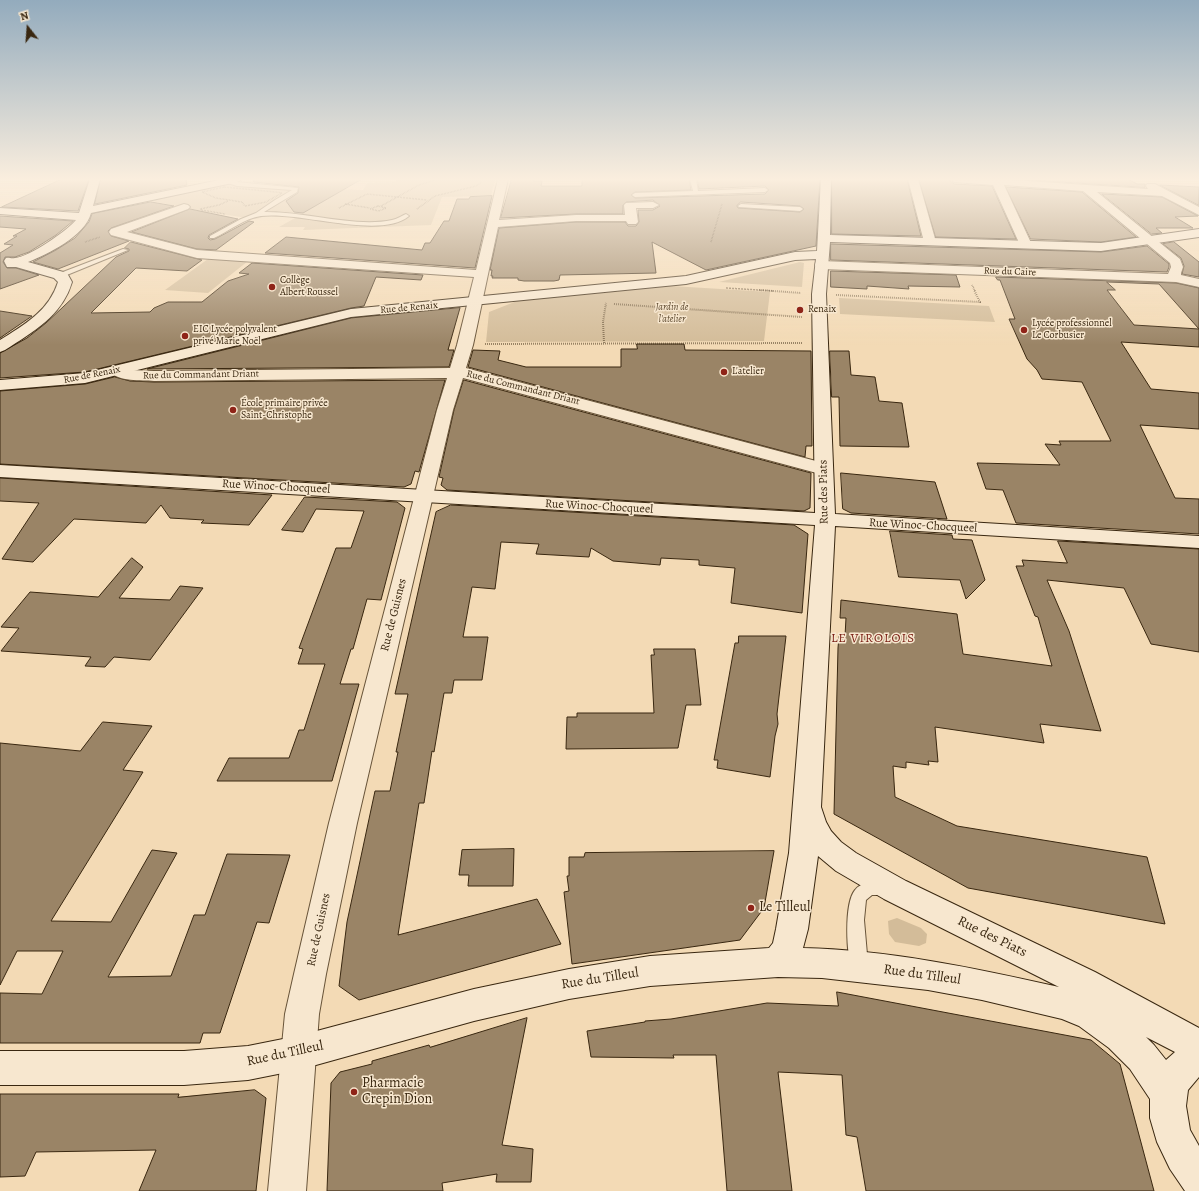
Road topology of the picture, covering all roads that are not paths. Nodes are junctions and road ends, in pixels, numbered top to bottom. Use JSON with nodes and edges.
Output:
{"nodes":[{"id":1,"x":67,"y":235,"type":"edge"},
{"id":2,"x":125,"y":235,"type":"edge"},
{"id":3,"x":217,"y":235,"type":"edge"},
{"id":4,"x":490,"y":235,"type":"edge"},
{"id":5,"x":824,"y":235,"type":"edge"},
{"id":6,"x":928,"y":235,"type":"edge"},
{"id":7,"x":1021,"y":235,"type":"edge"},
{"id":8,"x":1142,"y":235,"type":"edge"},
{"id":9,"x":1189,"y":235,"type":"edge"},
{"id":10,"x":212,"y":237,"type":"dead end"},
{"id":11,"x":824,"y":238,"type":"junction"},
{"id":12,"x":1150,"y":241,"type":"junction"},
{"id":13,"x":930,"y":242,"type":"junction"},
{"id":14,"x":1026,"y":245,"type":"junction"},
{"id":15,"x":125,"y":250,"type":"dead end"},
{"id":16,"x":822,"y":260,"type":"junction"},
{"id":17,"x":7,"y":264,"type":"edge"},
{"id":18,"x":482,"y":274,"type":"junction"},
{"id":19,"x":59,"y":275,"type":"junction"},
{"id":20,"x":1176,"y":278,"type":"junction"},
{"id":21,"x":1199,"y":283,"type":"edge"},
{"id":22,"x":475,"y":302,"type":"junction"},
{"id":23,"x":0,"y":346,"type":"edge"},
{"id":24,"x":118,"y":371,"type":"junction"},
{"id":25,"x":457,"y":372,"type":"junction"},
{"id":26,"x":0,"y":384,"type":"edge"},
{"id":27,"x":824,"y":469,"type":"junction"},
{"id":28,"x":0,"y":471,"type":"edge"},
{"id":29,"x":424,"y":496,"type":"junction"},
{"id":30,"x":825,"y":520,"type":"junction"},
{"id":31,"x":1199,"y":542,"type":"edge"},
{"id":32,"x":807,"y":806,"type":"junction"},
{"id":33,"x":895,"y":890,"type":"junction"},
{"id":34,"x":778,"y":962,"type":"junction"},
{"id":35,"x":858,"y":966,"type":"junction"},
{"id":36,"x":1199,"y":1046,"type":"edge"},
{"id":37,"x":298,"y":1053,"type":"junction"},
{"id":38,"x":1199,"y":1058,"type":"edge"},
{"id":39,"x":0,"y":1068,"type":"edge"},
{"id":40,"x":1168,"y":1094,"type":"junction"},
{"id":41,"x":1199,"y":1178,"type":"edge"},
{"id":42,"x":287,"y":1191,"type":"edge"}],
"edges":[{"from":1,"to":17,"type":"street"},
{"from":2,"to":18,"type":"street"},
{"from":3,"to":10,"type":"lane"},
{"from":4,"to":18,"type":"street","name":"Rue de Guisnes"},
{"from":5,"to":11,"type":"street","name":"Rue des Piats"},
{"from":6,"to":13,"type":"street"},
{"from":7,"to":14,"type":"street"},
{"from":8,"to":12,"type":"street"},
{"from":9,"to":12,"type":"street"},
{"from":11,"to":13,"type":"street"},
{"from":11,"to":16,"type":"street","name":"Rue des Piats"},
{"from":12,"to":14,"type":"street"},
{"from":12,"to":20,"type":"street"},
{"from":13,"to":14,"type":"street"},
{"from":15,"to":19,"type":"lane"},
{"from":16,"to":20,"type":"street","name":"Rue du Caire"},
{"from":16,"to":22,"type":"street","name":"Rue de Renaix"},
{"from":16,"to":27,"type":"street","name":"Rue des Piats"},
{"from":17,"to":19,"type":"street"},
{"from":18,"to":22,"type":"street","name":"Rue de Guisnes"},
{"from":19,"to":23,"type":"street"},
{"from":20,"to":21,"type":"street","name":"Rue du Caire"},
{"from":22,"to":24,"type":"street","name":"Rue de Renaix"},
{"from":22,"to":25,"type":"street","name":"Rue de Guisnes"},
{"from":24,"to":25,"type":"street","name":"Rue du Commandant Driant"},
{"from":24,"to":26,"type":"street","name":"Rue de Renaix"},
{"from":25,"to":27,"type":"street","name":"Rue du Commandant Driant"},
{"from":25,"to":29,"type":"street","name":"Rue de Guisnes"},
{"from":27,"to":30,"type":"street","name":"Rue des Piats"},
{"from":28,"to":29,"type":"street","name":"Rue Winoc-Chocqueel"},
{"from":29,"to":30,"type":"street","name":"Rue Winoc-Chocqueel"},
{"from":29,"to":37,"type":"street","name":"Rue de Guisnes"},
{"from":30,"to":31,"type":"street","name":"Rue Winoc-Chocqueel"},
{"from":30,"to":32,"type":"street","name":"Rue des Piats"},
{"from":32,"to":33,"type":"street","name":"Rue des Piats"},
{"from":32,"to":34,"type":"street","name":"Rue des Piats"},
{"from":33,"to":35,"type":"lane"},
{"from":33,"to":36,"type":"street","name":"Rue des Piats"},
{"from":34,"to":35,"type":"street","name":"Rue du Tilleul"},
{"from":34,"to":37,"type":"street","name":"Rue du Tilleul"},
{"from":35,"to":40,"type":"street","name":"Rue du Tilleul"},
{"from":37,"to":39,"type":"street","name":"Rue du Tilleul"},
{"from":37,"to":42,"type":"street","name":"Rue de Guisnes"},
{"from":38,"to":40,"type":"street"},
{"from":40,"to":41,"type":"street"}]}
